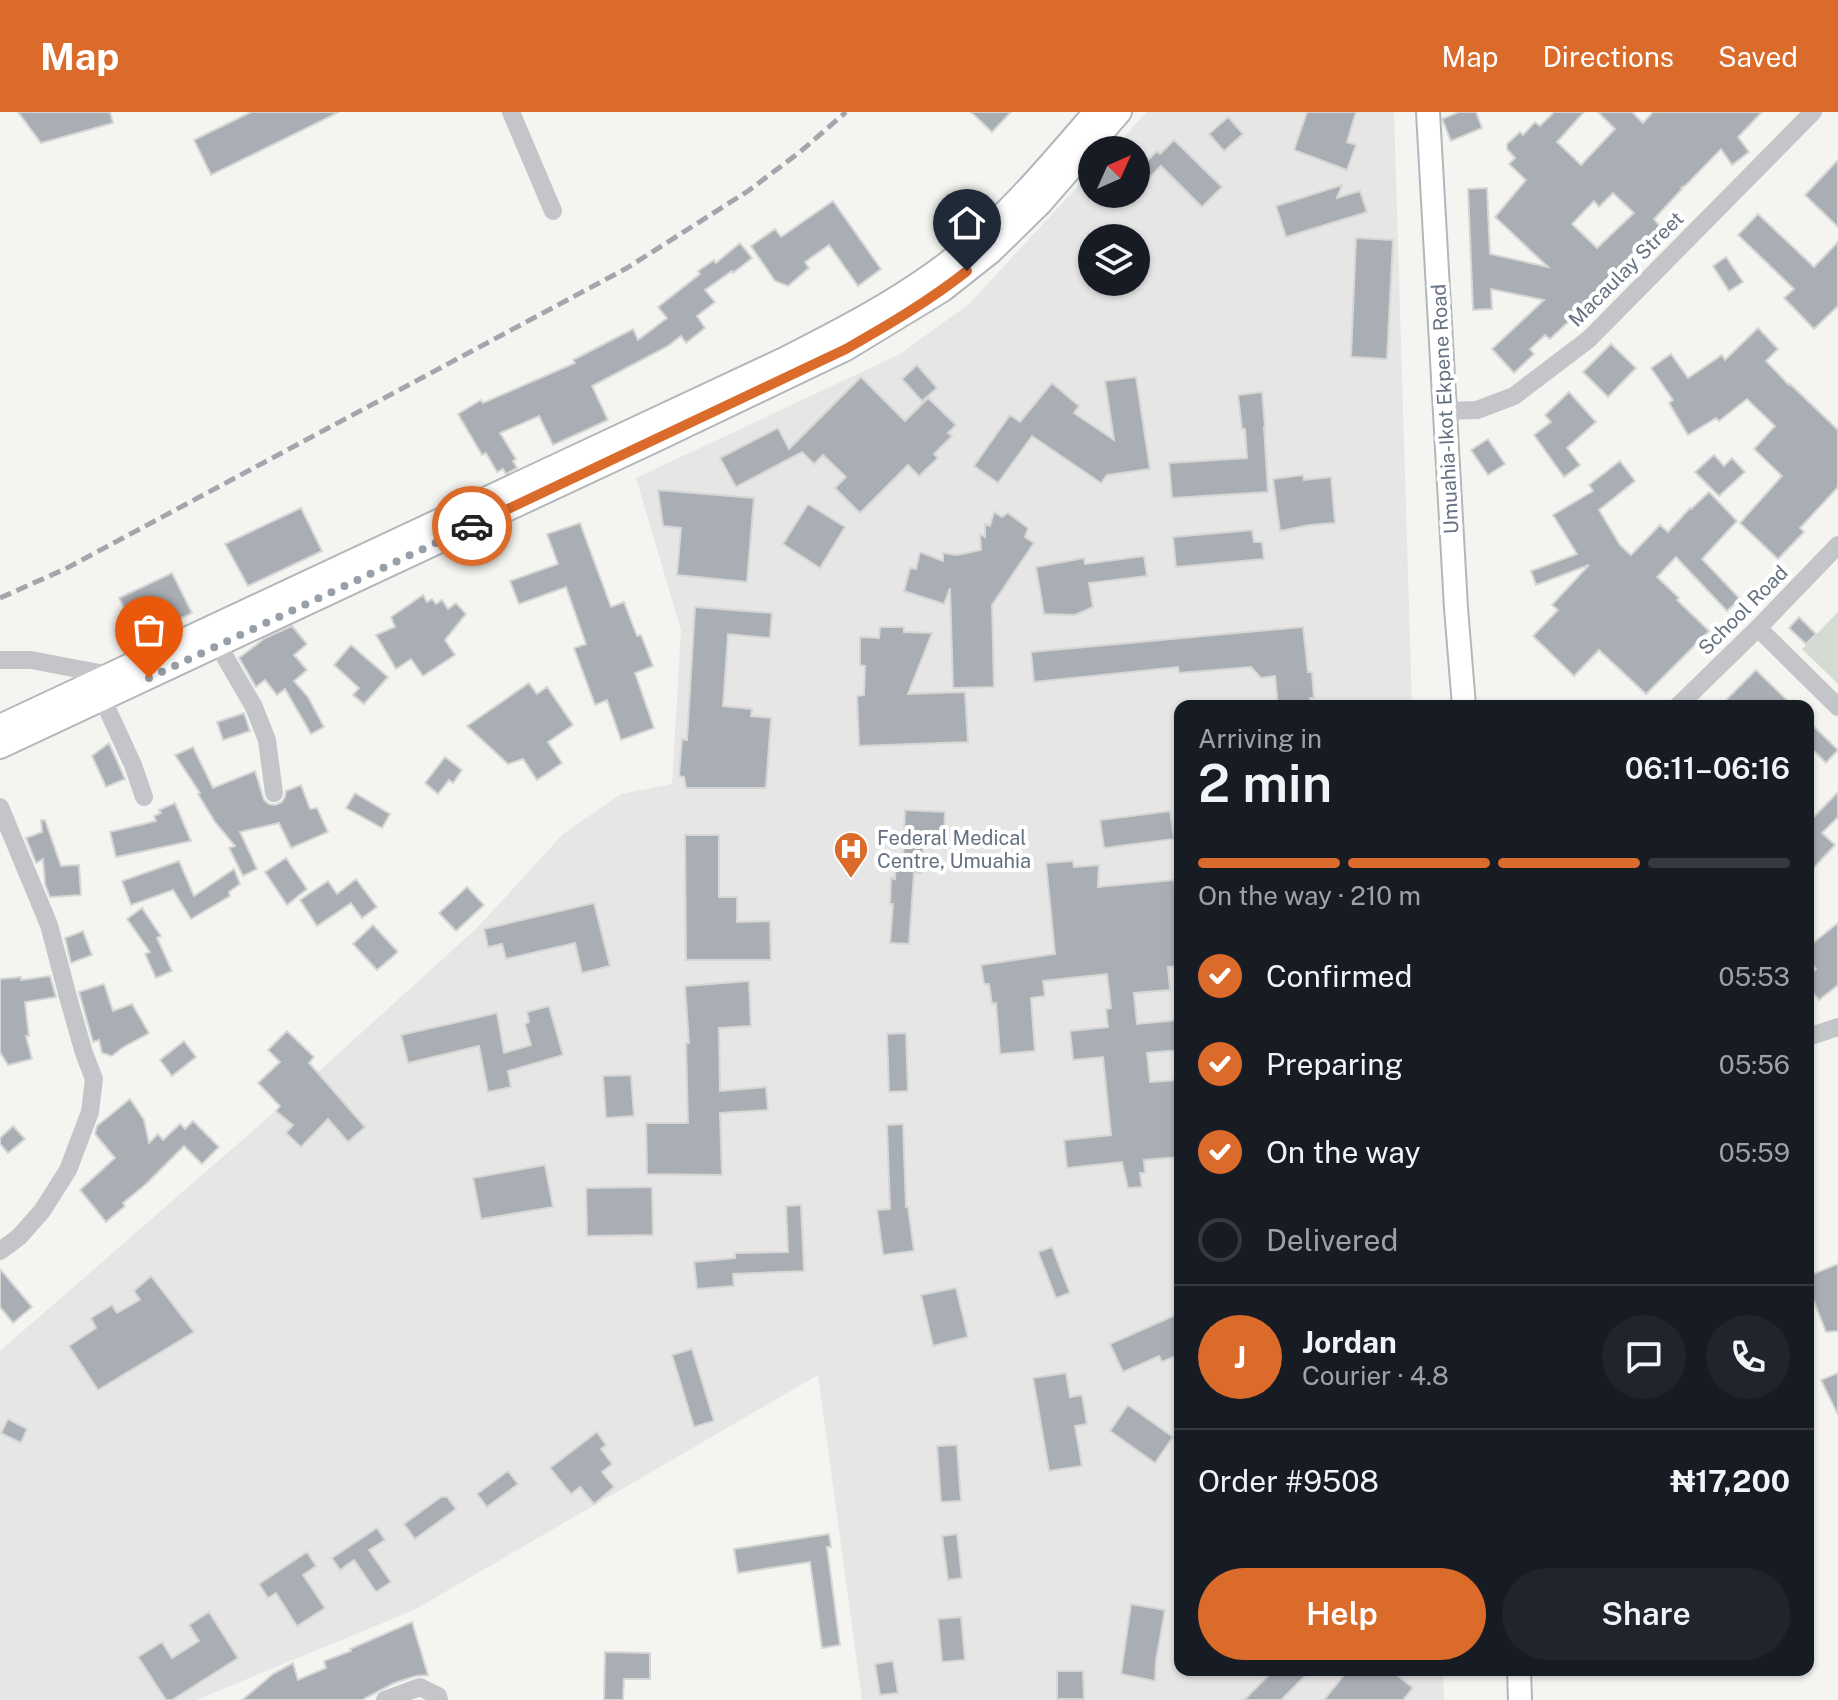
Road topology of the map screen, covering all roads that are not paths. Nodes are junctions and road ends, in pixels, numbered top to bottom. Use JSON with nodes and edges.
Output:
{"nodes":[{"id":1,"x":511,"y":112,"type":"edge"},
{"id":2,"x":1120,"y":112,"type":"edge"},
{"id":3,"x":1428,"y":112,"type":"edge"},
{"id":4,"x":1813,"y":112,"type":"edge"},
{"id":5,"x":1093,"y":114,"type":"edge"},
{"id":6,"x":553,"y":211,"type":"dead end"},
{"id":7,"x":1445,"y":411,"type":"junction"},
{"id":8,"x":652,"y":431,"type":"junction"},
{"id":9,"x":1838,"y":545,"type":"edge"},
{"id":10,"x":1758,"y":628,"type":"junction"},
{"id":11,"x":218,"y":645,"type":"junction"},
{"id":12,"x":0,"y":660,"type":"edge"},
{"id":13,"x":110,"y":675,"type":"junction"},
{"id":14,"x":103,"y":700,"type":"junction"},
{"id":15,"x":1464,"y":700,"type":"edge"},
{"id":16,"x":1684,"y":700,"type":"edge"},
{"id":17,"x":1838,"y":707,"type":"edge"},
{"id":18,"x":0,"y":726,"type":"edge"},
{"id":19,"x":0,"y":747,"type":"edge"},
{"id":20,"x":274,"y":793,"type":"dead end"},
{"id":21,"x":144,"y":797,"type":"dead end"},
{"id":22,"x":0,"y":807,"type":"edge"},
{"id":23,"x":1838,"y":1027,"type":"edge"},
{"id":24,"x":1814,"y":1035,"type":"edge"},
{"id":25,"x":0,"y":1251,"type":"edge"},
{"id":26,"x":1519,"y":1676,"type":"edge"},
{"id":27,"x":385,"y":1700,"type":"edge"},
{"id":28,"x":439,"y":1700,"type":"edge"},
{"id":29,"x":1520,"y":1700,"type":"edge"}],
"edges":[{"from":1,"to":6,"type":"street"},
{"from":2,"to":8,"type":"main road"},
{"from":3,"to":7,"type":"main road","name":"Umuahia-Ikot Ekpene Road"},
{"from":4,"to":7,"type":"street","name":"Macaulay Street"},
{"from":5,"to":8,"type":"main road"},
{"from":7,"to":15,"type":"main road","name":"Umuahia-Ikot Ekpene Road"},
{"from":8,"to":11,"type":"main road"},
{"from":8,"to":13,"type":"main road"},
{"from":9,"to":10,"type":"street","name":"School Road"},
{"from":10,"to":16,"type":"street","name":"School Road"},
{"from":10,"to":17,"type":"street"},
{"from":11,"to":14,"type":"main road"},
{"from":11,"to":20,"type":"street"},
{"from":12,"to":13,"type":"street"},
{"from":13,"to":18,"type":"main road"},
{"from":14,"to":19,"type":"main road"},
{"from":14,"to":21,"type":"street"},
{"from":22,"to":25,"type":"street"},
{"from":23,"to":24,"type":"street"},
{"from":26,"to":29,"type":"main road"},
{"from":27,"to":28,"type":"street"}]}
